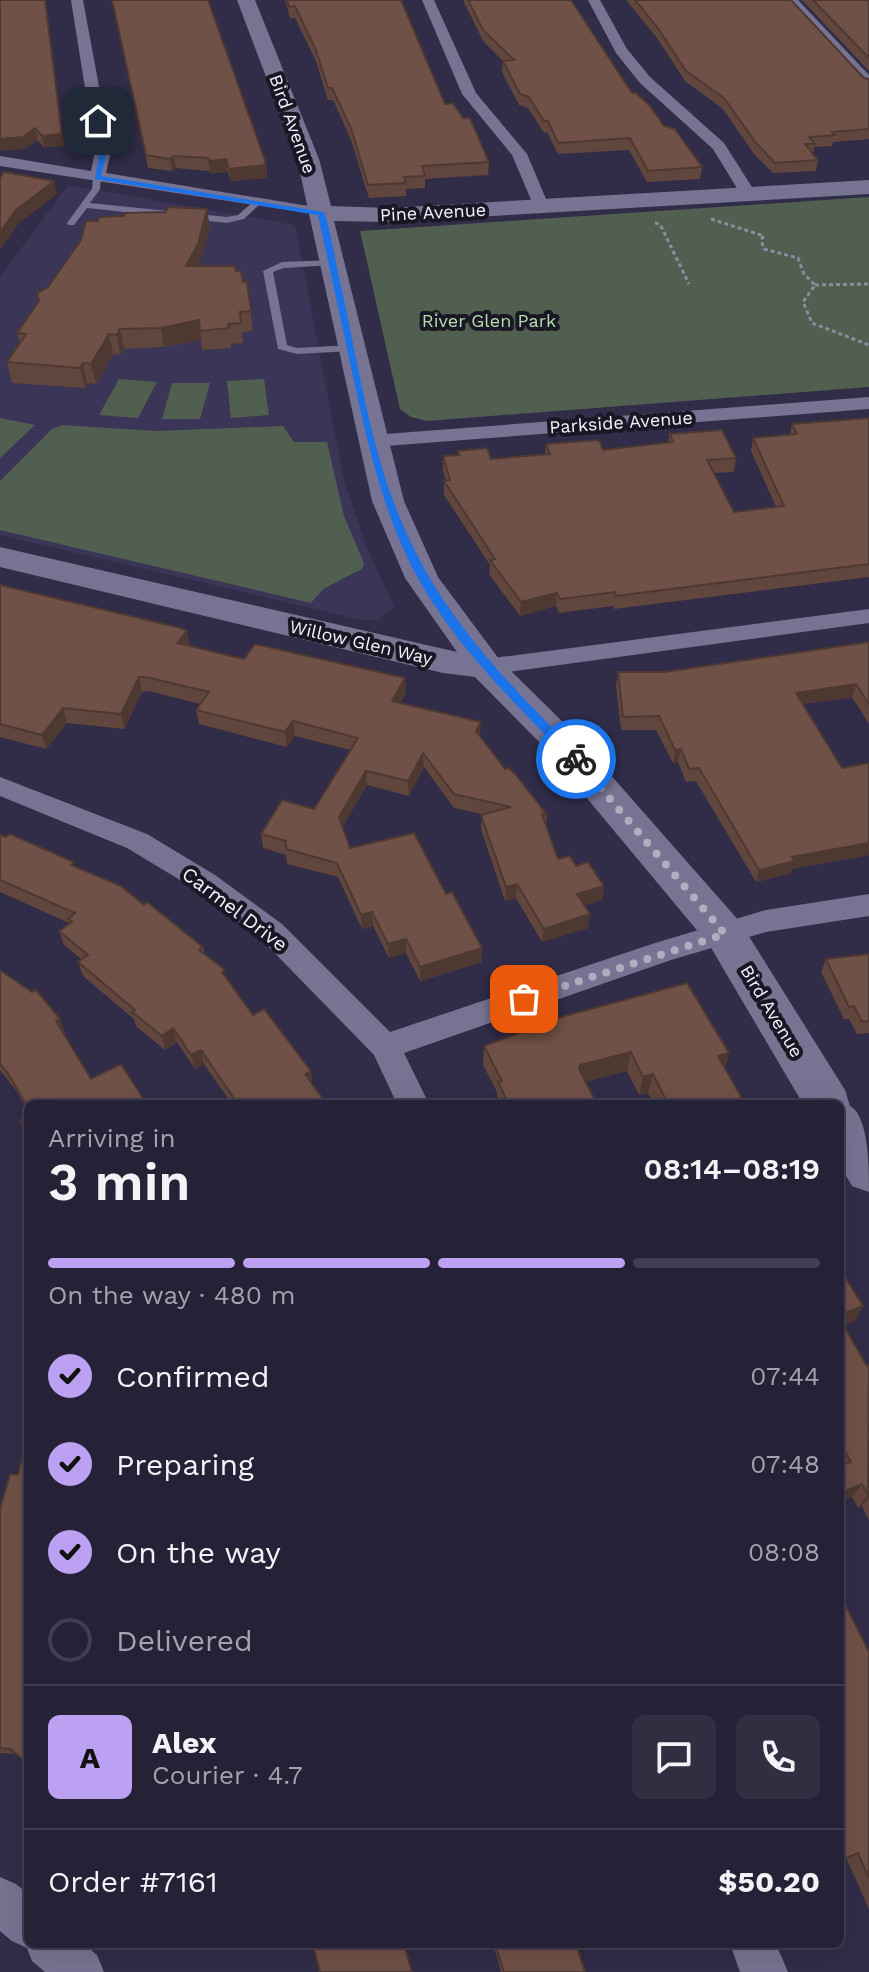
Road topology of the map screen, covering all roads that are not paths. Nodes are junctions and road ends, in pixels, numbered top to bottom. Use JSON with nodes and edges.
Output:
{"nodes":[{"id":1,"x":77,"y":0,"type":"edge"},
{"id":2,"x":246,"y":0,"type":"edge"},
{"id":3,"x":428,"y":0,"type":"edge"},
{"id":4,"x":594,"y":0,"type":"edge"},
{"id":5,"x":791,"y":0,"type":"edge"},
{"id":6,"x":869,"y":83,"type":"edge"},
{"id":7,"x":0,"y":161,"type":"edge"},
{"id":8,"x":97,"y":177,"type":"junction"},
{"id":9,"x":869,"y":187,"type":"edge"},
{"id":10,"x":749,"y":195,"type":"junction"},
{"id":11,"x":257,"y":203,"type":"junction"},
{"id":12,"x":84,"y":205,"type":"junction"},
{"id":13,"x":541,"y":206,"type":"junction"},
{"id":14,"x":321,"y":213,"type":"junction"},
{"id":15,"x":71,"y":223,"type":"dead end"},
{"id":16,"x":333,"y":262,"type":"junction"},
{"id":17,"x":352,"y":348,"type":"junction"},
{"id":18,"x":869,"y":403,"type":"edge"},
{"id":19,"x":372,"y":441,"type":"junction"},
{"id":20,"x":0,"y":557,"type":"edge"},
{"id":21,"x":422,"y":578,"type":"junction"},
{"id":22,"x":869,"y":616,"type":"edge"},
{"id":23,"x":338,"y":637,"type":"junction"},
{"id":24,"x":486,"y":667,"type":"junction"},
{"id":25,"x":0,"y":786,"type":"edge"},
{"id":26,"x":869,"y":905,"type":"edge"},
{"id":27,"x":725,"y":934,"type":"junction"},
{"id":28,"x":385,"y":1047,"type":"junction"},
{"id":29,"x":411,"y":1100,"type":"edge"},
{"id":30,"x":826,"y":1100,"type":"edge"},
{"id":31,"x":844,"y":1130,"type":"edge"},
{"id":32,"x":869,"y":1171,"type":"edge"},
{"id":33,"x":0,"y":1900,"type":"edge"},
{"id":34,"x":24,"y":1921,"type":"edge"},
{"id":35,"x":53,"y":1948,"type":"edge"},
{"id":36,"x":755,"y":1948,"type":"edge"},
{"id":37,"x":80,"y":1972,"type":"edge"},
{"id":38,"x":764,"y":1972,"type":"edge"}],
"edges":[{"from":1,"to":8,"type":"street"},
{"from":2,"to":14,"type":"street","name":"Bird Avenue"},
{"from":3,"to":13,"type":"street"},
{"from":4,"to":10,"type":"street"},
{"from":5,"to":6,"type":"street"},
{"from":7,"to":8,"type":"street","name":"Pine Avenue"},
{"from":8,"to":11,"type":"street","name":"Pine Avenue"},
{"from":8,"to":12,"type":"lane"},
{"from":9,"to":10,"type":"street","name":"Pine Avenue"},
{"from":10,"to":13,"type":"street","name":"Pine Avenue"},
{"from":11,"to":12,"type":"lane"},
{"from":11,"to":14,"type":"street","name":"Pine Avenue"},
{"from":12,"to":15,"type":"lane"},
{"from":13,"to":14,"type":"street","name":"Pine Avenue"},
{"from":14,"to":16,"type":"street","name":"Bird Avenue"},
{"from":16,"to":17,"type":"street","name":"Bird Avenue"},
{"from":16,"to":17,"type":"lane"},
{"from":17,"to":19,"type":"street","name":"Bird Avenue"},
{"from":18,"to":19,"type":"street","name":"Parkside Avenue"},
{"from":19,"to":21,"type":"street","name":"Bird Avenue"},
{"from":20,"to":23,"type":"street","name":"Willow Glen Way"},
{"from":21,"to":23,"type":"street"},
{"from":21,"to":24,"type":"street","name":"Bird Avenue"},
{"from":22,"to":24,"type":"street","name":"Willow Glen Way"},
{"from":23,"to":24,"type":"street","name":"Willow Glen Way"},
{"from":24,"to":27,"type":"street","name":"Bird Avenue"},
{"from":25,"to":28,"type":"street","name":"Carmel Drive"},
{"from":26,"to":27,"type":"street"},
{"from":27,"to":28,"type":"street"},
{"from":27,"to":30,"type":"street","name":"Bird Avenue"},
{"from":28,"to":29,"type":"street","name":"Carmel Drive"},
{"from":31,"to":32,"type":"street"},
{"from":33,"to":34,"type":"street"},
{"from":35,"to":37,"type":"street"},
{"from":36,"to":38,"type":"street"}]}
